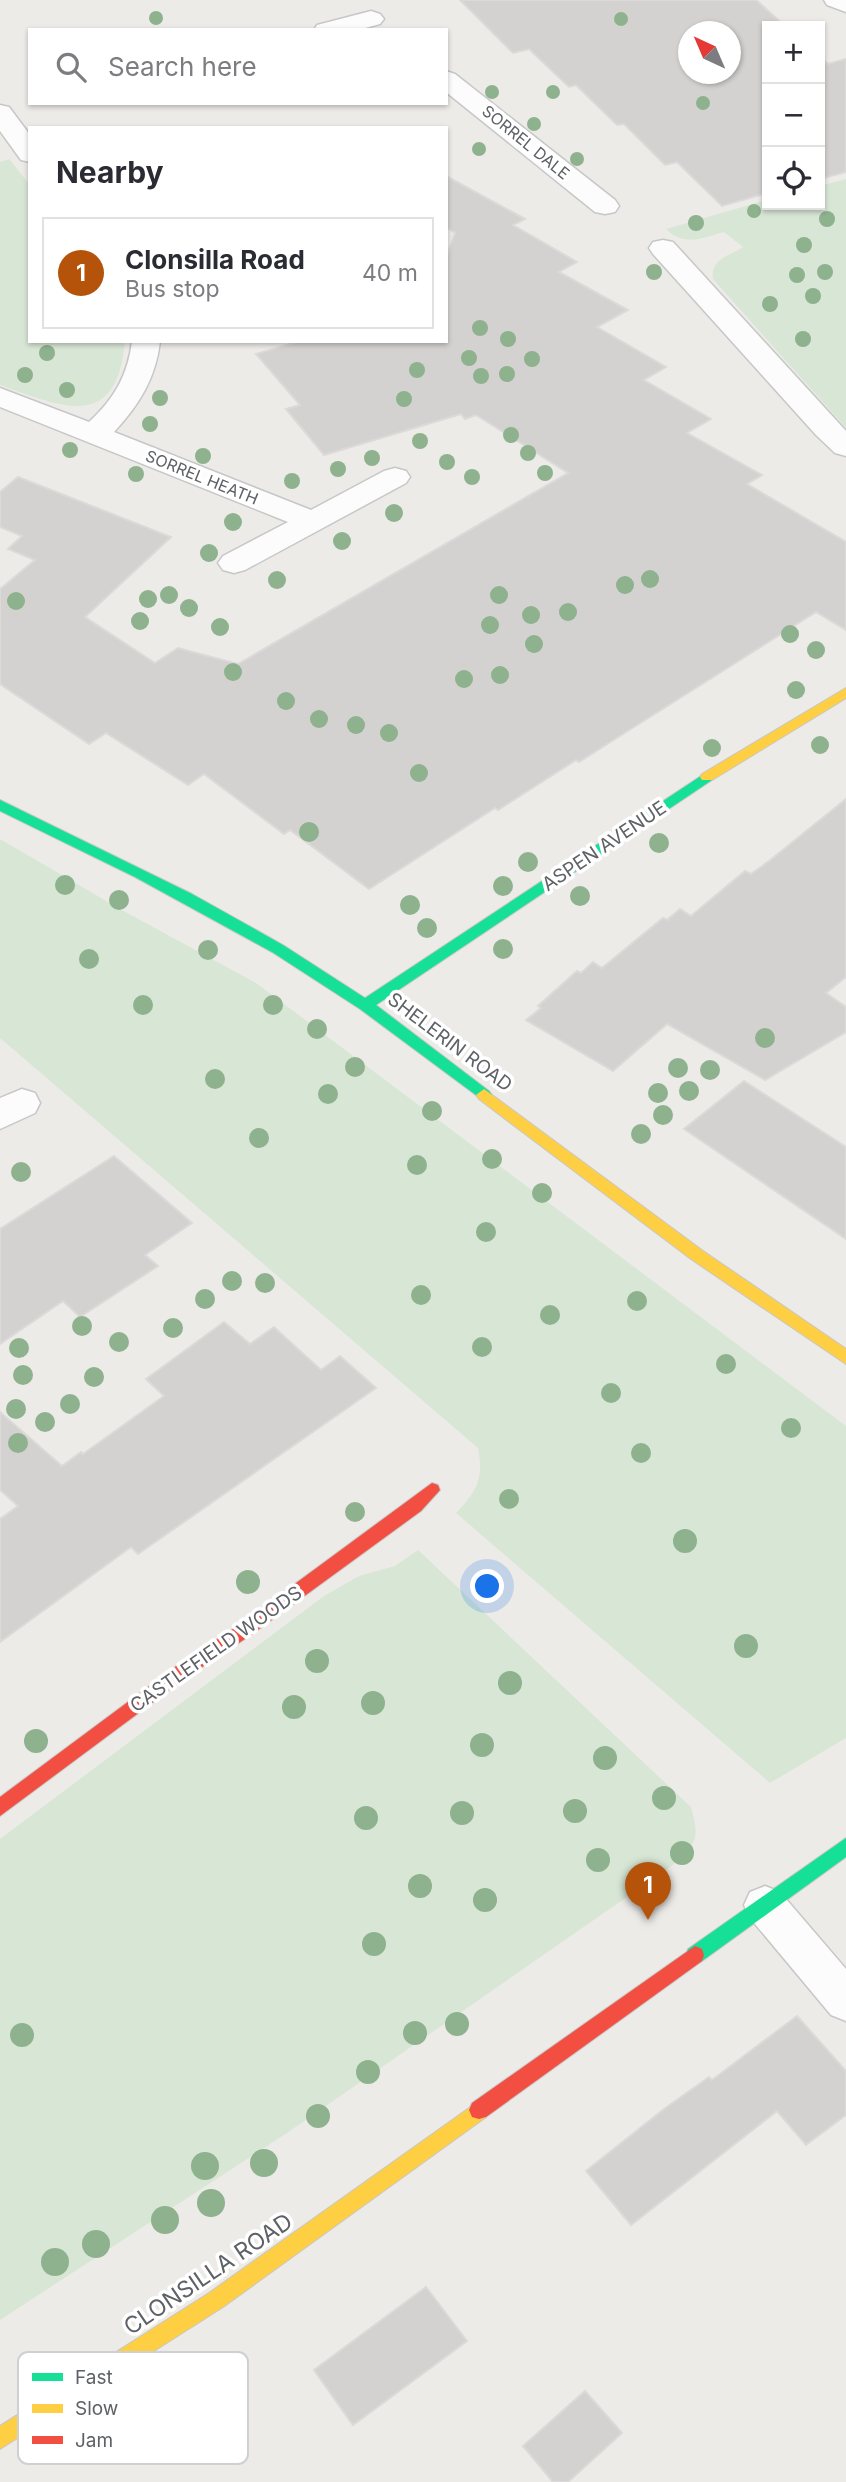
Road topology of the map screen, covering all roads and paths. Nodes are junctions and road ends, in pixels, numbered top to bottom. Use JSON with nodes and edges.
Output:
{"nodes":[{"id":1,"x":352,"y":0,"type":"edge"},
{"id":2,"x":836,"y":0,"type":"edge"},
{"id":3,"x":846,"y":5,"type":"edge"},
{"id":4,"x":378,"y":24,"type":"edge"},
{"id":5,"x":344,"y":28,"type":"edge"},
{"id":6,"x":448,"y":81,"type":"edge"},
{"id":7,"x":7,"y":108,"type":"edge"},
{"id":8,"x":28,"y":150,"type":"edge"},
{"id":9,"x":605,"y":206,"type":"dead end"},
{"id":10,"x":663,"y":248,"type":"dead end"},
{"id":11,"x":146,"y":343,"type":"edge"},
{"id":12,"x":0,"y":397,"type":"edge"},
{"id":13,"x":94,"y":434,"type":"junction"},
{"id":14,"x":846,"y":447,"type":"edge"},
{"id":15,"x":395,"y":477,"type":"dead end"},
{"id":16,"x":310,"y":520,"type":"junction"},
{"id":17,"x":234,"y":563,"type":"dead end"},
{"id":18,"x":846,"y":692,"type":"edge"},
{"id":19,"x":0,"y":805,"type":"edge"},
{"id":20,"x":365,"y":1005,"type":"junction"},
{"id":21,"x":846,"y":1359,"type":"edge"},
{"id":22,"x":432,"y":1490,"type":"dead end"},
{"id":23,"x":0,"y":1808,"type":"edge"},
{"id":24,"x":846,"y":1846,"type":"edge"},
{"id":25,"x":765,"y":1905,"type":"junction"},
{"id":26,"x":846,"y":2001,"type":"edge"},
{"id":27,"x":135,"y":2352,"type":"edge"},
{"id":28,"x":18,"y":2426,"type":"edge"},
{"id":29,"x":0,"y":2438,"type":"edge"}],
"edges":[{"from":1,"to":4,"type":"street"},
{"from":2,"to":3,"type":"street"},
{"from":4,"to":5,"type":"street"},
{"from":6,"to":9,"type":"street","name":"SORREL DALE"},
{"from":7,"to":8,"type":"street"},
{"from":10,"to":14,"type":"street"},
{"from":11,"to":13,"type":"street"},
{"from":12,"to":13,"type":"street","name":"SORREL HEATH"},
{"from":13,"to":16,"type":"street","name":"SORREL HEATH"},
{"from":15,"to":16,"type":"street"},
{"from":16,"to":17,"type":"street"},
{"from":18,"to":20,"type":"street","name":"ASPEN AVENUE"},
{"from":19,"to":20,"type":"street","name":"SHELERIN ROAD"},
{"from":20,"to":21,"type":"street","name":"SHELERIN ROAD"},
{"from":22,"to":23,"type":"street","name":"CASTLEFIELD WOODS"},
{"from":24,"to":25,"type":"street","name":"CLONSILLA ROAD"},
{"from":25,"to":26,"type":"lane"},
{"from":25,"to":27,"type":"street","name":"CLONSILLA ROAD"},
{"from":28,"to":29,"type":"street","name":"CLONSILLA ROAD"}]}
